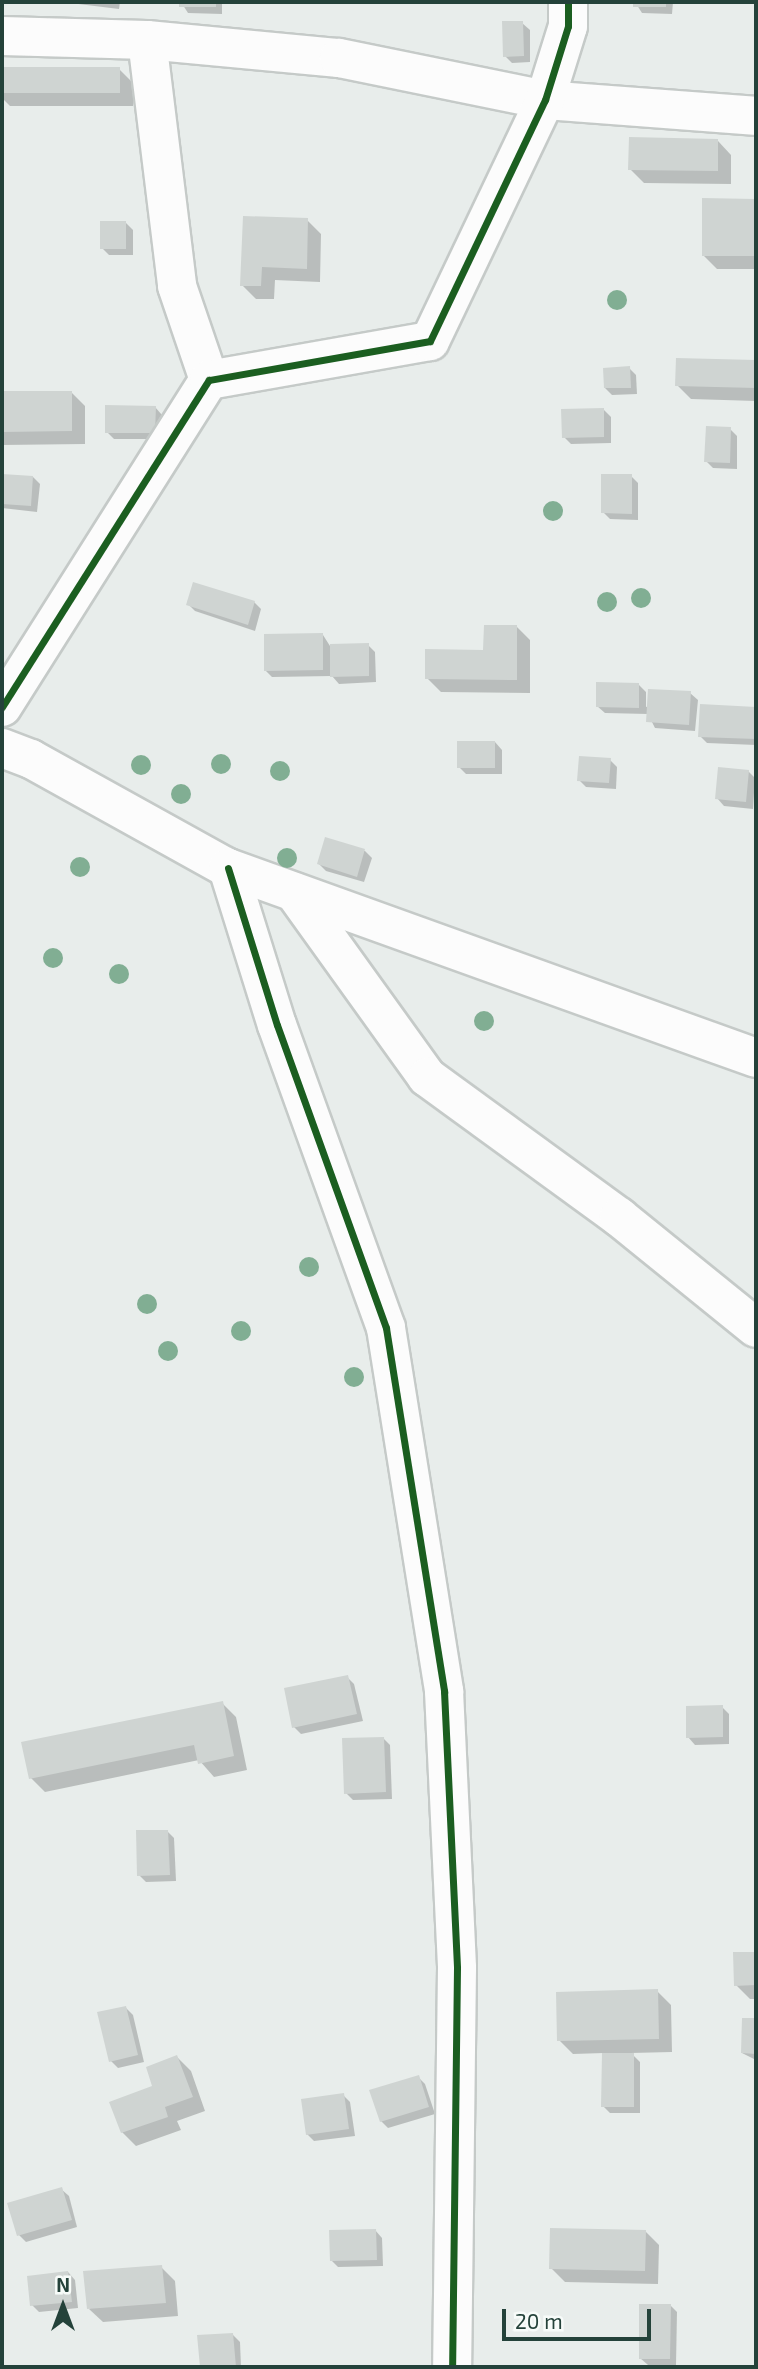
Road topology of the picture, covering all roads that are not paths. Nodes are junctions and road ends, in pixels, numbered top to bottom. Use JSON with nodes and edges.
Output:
{"nodes":[{"id":1,"x":568,"y":2,"type":"edge"},
{"id":2,"x":2,"y":36,"type":"edge"},
{"id":3,"x":147,"y":40,"type":"junction"},
{"id":4,"x":545,"y":100,"type":"junction"},
{"id":5,"x":756,"y":116,"type":"edge"},
{"id":6,"x":209,"y":380,"type":"junction"},
{"id":7,"x":2,"y":707,"type":"edge"},
{"id":8,"x":2,"y":748,"type":"edge"},
{"id":9,"x":228,"y":868,"type":"junction"},
{"id":10,"x":294,"y":892,"type":"junction"},
{"id":11,"x":756,"y":1058,"type":"edge"},
{"id":12,"x":756,"y":1328,"type":"edge"},
{"id":13,"x":452,"y":2367,"type":"edge"}],
"edges":[{"from":1,"to":4,"type":"street"},
{"from":2,"to":3,"type":"street"},
{"from":3,"to":4,"type":"street"},
{"from":3,"to":6,"type":"street"},
{"from":4,"to":5,"type":"street"},
{"from":4,"to":6,"type":"street"},
{"from":6,"to":7,"type":"street"},
{"from":8,"to":9,"type":"street"},
{"from":9,"to":10,"type":"street"},
{"from":9,"to":13,"type":"street"},
{"from":10,"to":11,"type":"street"},
{"from":10,"to":12,"type":"street"}]}
